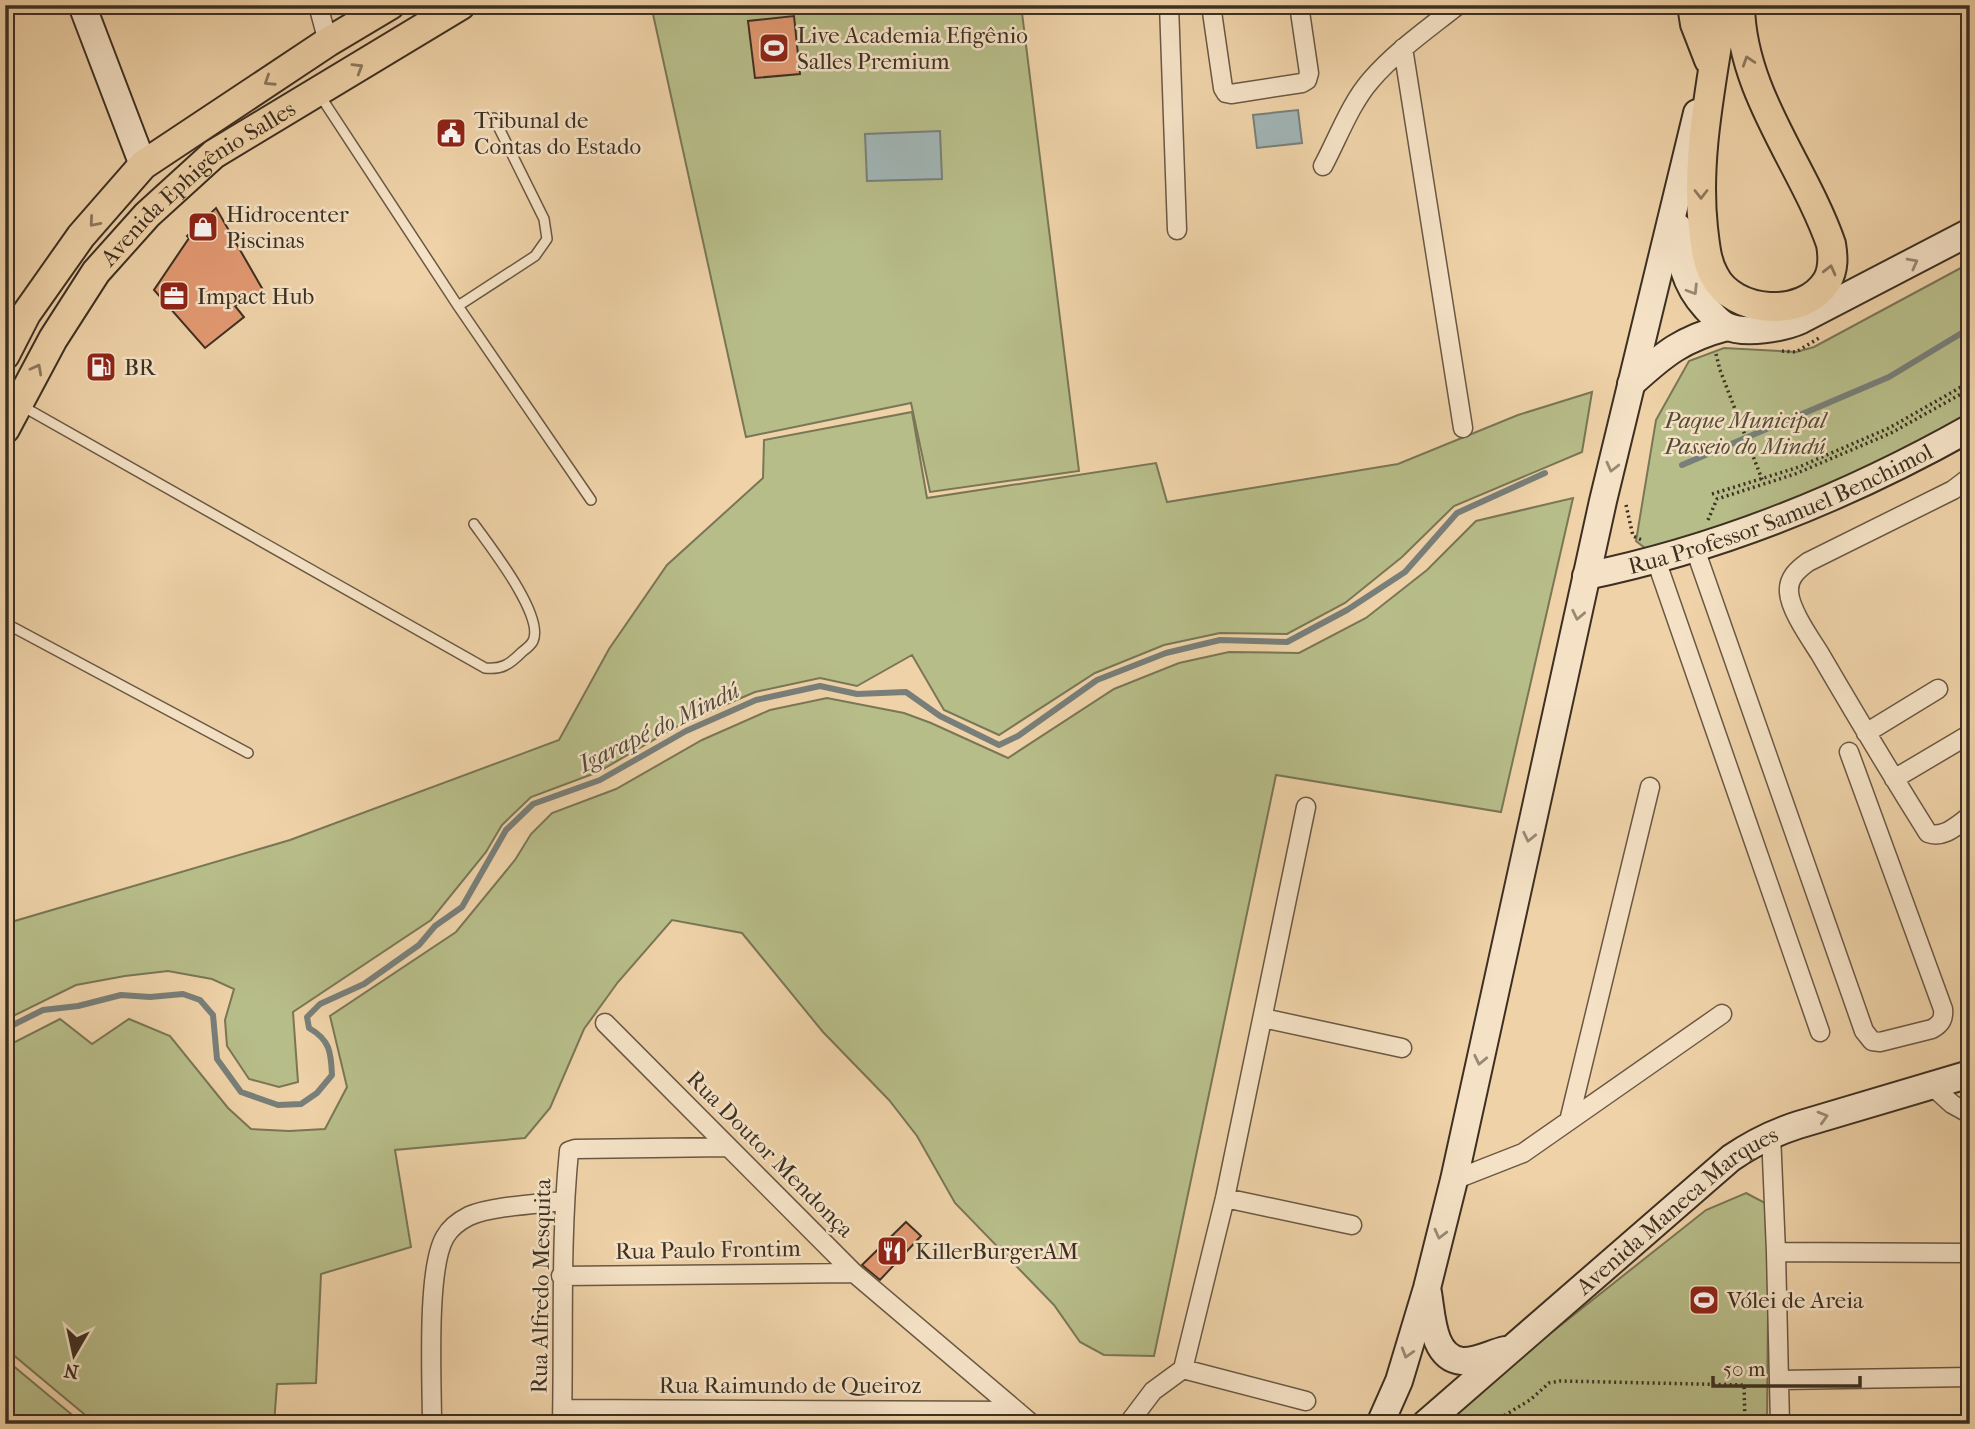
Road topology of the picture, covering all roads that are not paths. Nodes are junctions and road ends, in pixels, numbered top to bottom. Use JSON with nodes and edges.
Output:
{"nodes":[{"id":1,"x":82,"y":5,"type":"edge"},
{"id":2,"x":318,"y":5,"type":"edge"},
{"id":3,"x":390,"y":5,"type":"edge"},
{"id":4,"x":461,"y":5,"type":"edge"},
{"id":5,"x":1169,"y":5,"type":"edge"},
{"id":6,"x":1212,"y":5,"type":"edge"},
{"id":7,"x":1299,"y":5,"type":"edge"},
{"id":8,"x":1458,"y":5,"type":"edge"},
{"id":9,"x":1692,"y":5,"type":"edge"},
{"id":10,"x":1722,"y":5,"type":"edge"},
{"id":11,"x":1740,"y":5,"type":"edge"},
{"id":12,"x":328,"y":42,"type":"junction"},
{"id":13,"x":1403,"y":48,"type":"junction"},
{"id":14,"x":1709,"y":60,"type":"junction"},
{"id":15,"x":318,"y":92,"type":"junction"},
{"id":16,"x":494,"y":118,"type":"dead end"},
{"id":17,"x":143,"y":166,"type":"junction"},
{"id":18,"x":1323,"y":166,"type":"dead end"},
{"id":19,"x":1676,"y":201,"type":"junction"},
{"id":20,"x":1177,"y":230,"type":"dead end"},
{"id":21,"x":1970,"y":232,"type":"edge"},
{"id":22,"x":458,"y":306,"type":"junction"},
{"id":23,"x":1721,"y":338,"type":"junction"},
{"id":24,"x":5,"y":355,"type":"edge"},
{"id":25,"x":1630,"y":384,"type":"junction"},
{"id":26,"x":18,"y":403,"type":"junction"},
{"id":27,"x":1462,"y":428,"type":"dead end"},
{"id":28,"x":5,"y":429,"type":"edge"},
{"id":29,"x":1967,"y":436,"type":"edge"},
{"id":30,"x":1970,"y":477,"type":"edge"},
{"id":31,"x":591,"y":500,"type":"dead end"},
{"id":32,"x":474,"y":524,"type":"dead end"},
{"id":33,"x":1700,"y":537,"type":"junction"},
{"id":34,"x":1654,"y":552,"type":"junction"},
{"id":35,"x":1586,"y":576,"type":"junction"},
{"id":36,"x":5,"y":623,"type":"edge"},
{"id":37,"x":1938,"y":689,"type":"dead end"},
{"id":38,"x":1866,"y":733,"type":"junction"},
{"id":39,"x":1970,"y":734,"type":"edge"},
{"id":40,"x":1850,"y":752,"type":"dead end"},
{"id":41,"x":248,"y":753,"type":"dead end"},
{"id":42,"x":1894,"y":779,"type":"junction"},
{"id":43,"x":1650,"y":788,"type":"dead end"},
{"id":44,"x":1306,"y":807,"type":"dead end"},
{"id":45,"x":1970,"y":816,"type":"edge"},
{"id":46,"x":1722,"y":1014,"type":"dead end"},
{"id":47,"x":1263,"y":1018,"type":"junction"},
{"id":48,"x":605,"y":1023,"type":"dead end"},
{"id":49,"x":1820,"y":1032,"type":"dead end"},
{"id":50,"x":1402,"y":1048,"type":"dead end"},
{"id":51,"x":1970,"y":1074,"type":"edge"},
{"id":52,"x":1932,"y":1086,"type":"junction"},
{"id":53,"x":1970,"y":1114,"type":"edge"},
{"id":54,"x":1569,"y":1121,"type":"junction"},
{"id":55,"x":1771,"y":1134,"type":"junction"},
{"id":56,"x":728,"y":1147,"type":"junction"},
{"id":57,"x":1454,"y":1180,"type":"junction"},
{"id":58,"x":1225,"y":1198,"type":"junction"},
{"id":59,"x":564,"y":1201,"type":"junction"},
{"id":60,"x":1352,"y":1225,"type":"dead end"},
{"id":61,"x":1776,"y":1252,"type":"junction"},
{"id":62,"x":1970,"y":1253,"type":"edge"},
{"id":63,"x":855,"y":1273,"type":"junction"},
{"id":64,"x":561,"y":1276,"type":"junction"},
{"id":65,"x":1427,"y":1288,"type":"junction"},
{"id":66,"x":1516,"y":1346,"type":"junction"},
{"id":67,"x":1183,"y":1369,"type":"junction"},
{"id":68,"x":1970,"y":1377,"type":"edge"},
{"id":69,"x":1780,"y":1380,"type":"junction"},
{"id":70,"x":1306,"y":1401,"type":"dead end"},
{"id":71,"x":1017,"y":1411,"type":"junction"},
{"id":72,"x":563,"y":1416,"type":"edge"},
{"id":73,"x":432,"y":1424,"type":"edge"},
{"id":74,"x":1032,"y":1424,"type":"edge"},
{"id":75,"x":1128,"y":1424,"type":"edge"},
{"id":76,"x":1380,"y":1424,"type":"edge"},
{"id":77,"x":1425,"y":1424,"type":"edge"},
{"id":78,"x":1780,"y":1424,"type":"edge"}],
"edges":[{"from":1,"to":17,"type":"main road"},
{"from":2,"to":12,"type":"street"},
{"from":3,"to":12,"type":"main road","name":"Avenida Ephigênio Salles"},
{"from":15,"to":4,"type":"main road","name":"Avenida Ephigênio Salles","one_way":true},
{"from":5,"to":20,"type":"street"},
{"from":6,"to":7,"type":"street"},
{"from":8,"to":13,"type":"street"},
{"from":9,"to":14,"type":"main road"},
{"from":10,"to":11,"type":"main road","one_way":true},
{"from":10,"to":14,"type":"main road"},
{"from":12,"to":17,"type":"main road","name":"Avenida Ephigênio Salles","one_way":true},
{"from":13,"to":18,"type":"street"},
{"from":13,"to":27,"type":"street"},
{"from":14,"to":19,"type":"main road"},
{"from":15,"to":22,"type":"lane"},
{"from":26,"to":15,"type":"main road","name":"Avenida Ephigênio Salles","one_way":true},
{"from":16,"to":22,"type":"lane"},
{"from":17,"to":24,"type":"main road","name":"Avenida Ephigênio Salles","one_way":true},
{"from":19,"to":23,"type":"main road","one_way":true},
{"from":19,"to":25,"type":"main road"},
{"from":23,"to":21,"type":"main road","one_way":true},
{"from":22,"to":31,"type":"lane"},
{"from":23,"to":25,"type":"main road"},
{"from":25,"to":35,"type":"main road","one_way":true},
{"from":26,"to":28,"type":"main road","name":"Avenida Ephigênio Salles"},
{"from":26,"to":32,"type":"lane"},
{"from":29,"to":33,"type":"main road","name":"Rua Professor Samuel Benchimol"},
{"from":30,"to":38,"type":"street"},
{"from":33,"to":34,"type":"main road","name":"Rua Professor Samuel Benchimol"},
{"from":33,"to":40,"type":"street"},
{"from":34,"to":35,"type":"main road","name":"Rua Professor Samuel Benchimol"},
{"from":34,"to":49,"type":"street"},
{"from":35,"to":57,"type":"main road","one_way":true},
{"from":36,"to":41,"type":"lane"},
{"from":37,"to":38,"type":"street"},
{"from":38,"to":42,"type":"street"},
{"from":39,"to":42,"type":"street"},
{"from":42,"to":45,"type":"street"},
{"from":43,"to":54,"type":"street"},
{"from":44,"to":47,"type":"street"},
{"from":46,"to":54,"type":"street"},
{"from":47,"to":50,"type":"street"},
{"from":47,"to":58,"type":"street"},
{"from":48,"to":56,"type":"street","name":"Rua Doutor Mendonça"},
{"from":51,"to":52,"type":"main road","name":"Avenida Maneca Marques"},
{"from":52,"to":53,"type":"street"},
{"from":55,"to":52,"type":"main road","name":"Avenida Maneca Marques","one_way":true},
{"from":54,"to":57,"type":"street"},
{"from":55,"to":61,"type":"street"},
{"from":55,"to":66,"type":"main road","name":"Avenida Maneca Marques"},
{"from":56,"to":59,"type":"street","name":"Rua Alfredo Mesquita"},
{"from":56,"to":63,"type":"street","name":"Rua Doutor Mendonça"},
{"from":57,"to":65,"type":"main road","one_way":true},
{"from":58,"to":60,"type":"street"},
{"from":58,"to":67,"type":"street"},
{"from":59,"to":64,"type":"street","name":"Rua Alfredo Mesquita"},
{"from":59,"to":73,"type":"street"},
{"from":61,"to":62,"type":"street"},
{"from":61,"to":69,"type":"street"},
{"from":63,"to":64,"type":"street","name":"Rua Paulo Frontim"},
{"from":63,"to":71,"type":"street","name":"Rua Doutor Mendonça"},
{"from":64,"to":72,"type":"street","name":"Rua Alfredo Mesquita"},
{"from":65,"to":66,"type":"main road"},
{"from":65,"to":76,"type":"main road","one_way":true},
{"from":66,"to":77,"type":"main road","name":"Avenida Maneca Marques"},
{"from":67,"to":70,"type":"street"},
{"from":67,"to":75,"type":"street"},
{"from":68,"to":69,"type":"street"},
{"from":69,"to":78,"type":"street"},
{"from":71,"to":72,"type":"street","name":"Rua Raimundo de Queiroz"},
{"from":71,"to":74,"type":"street","name":"Rua Doutor Mendonça"}]}
